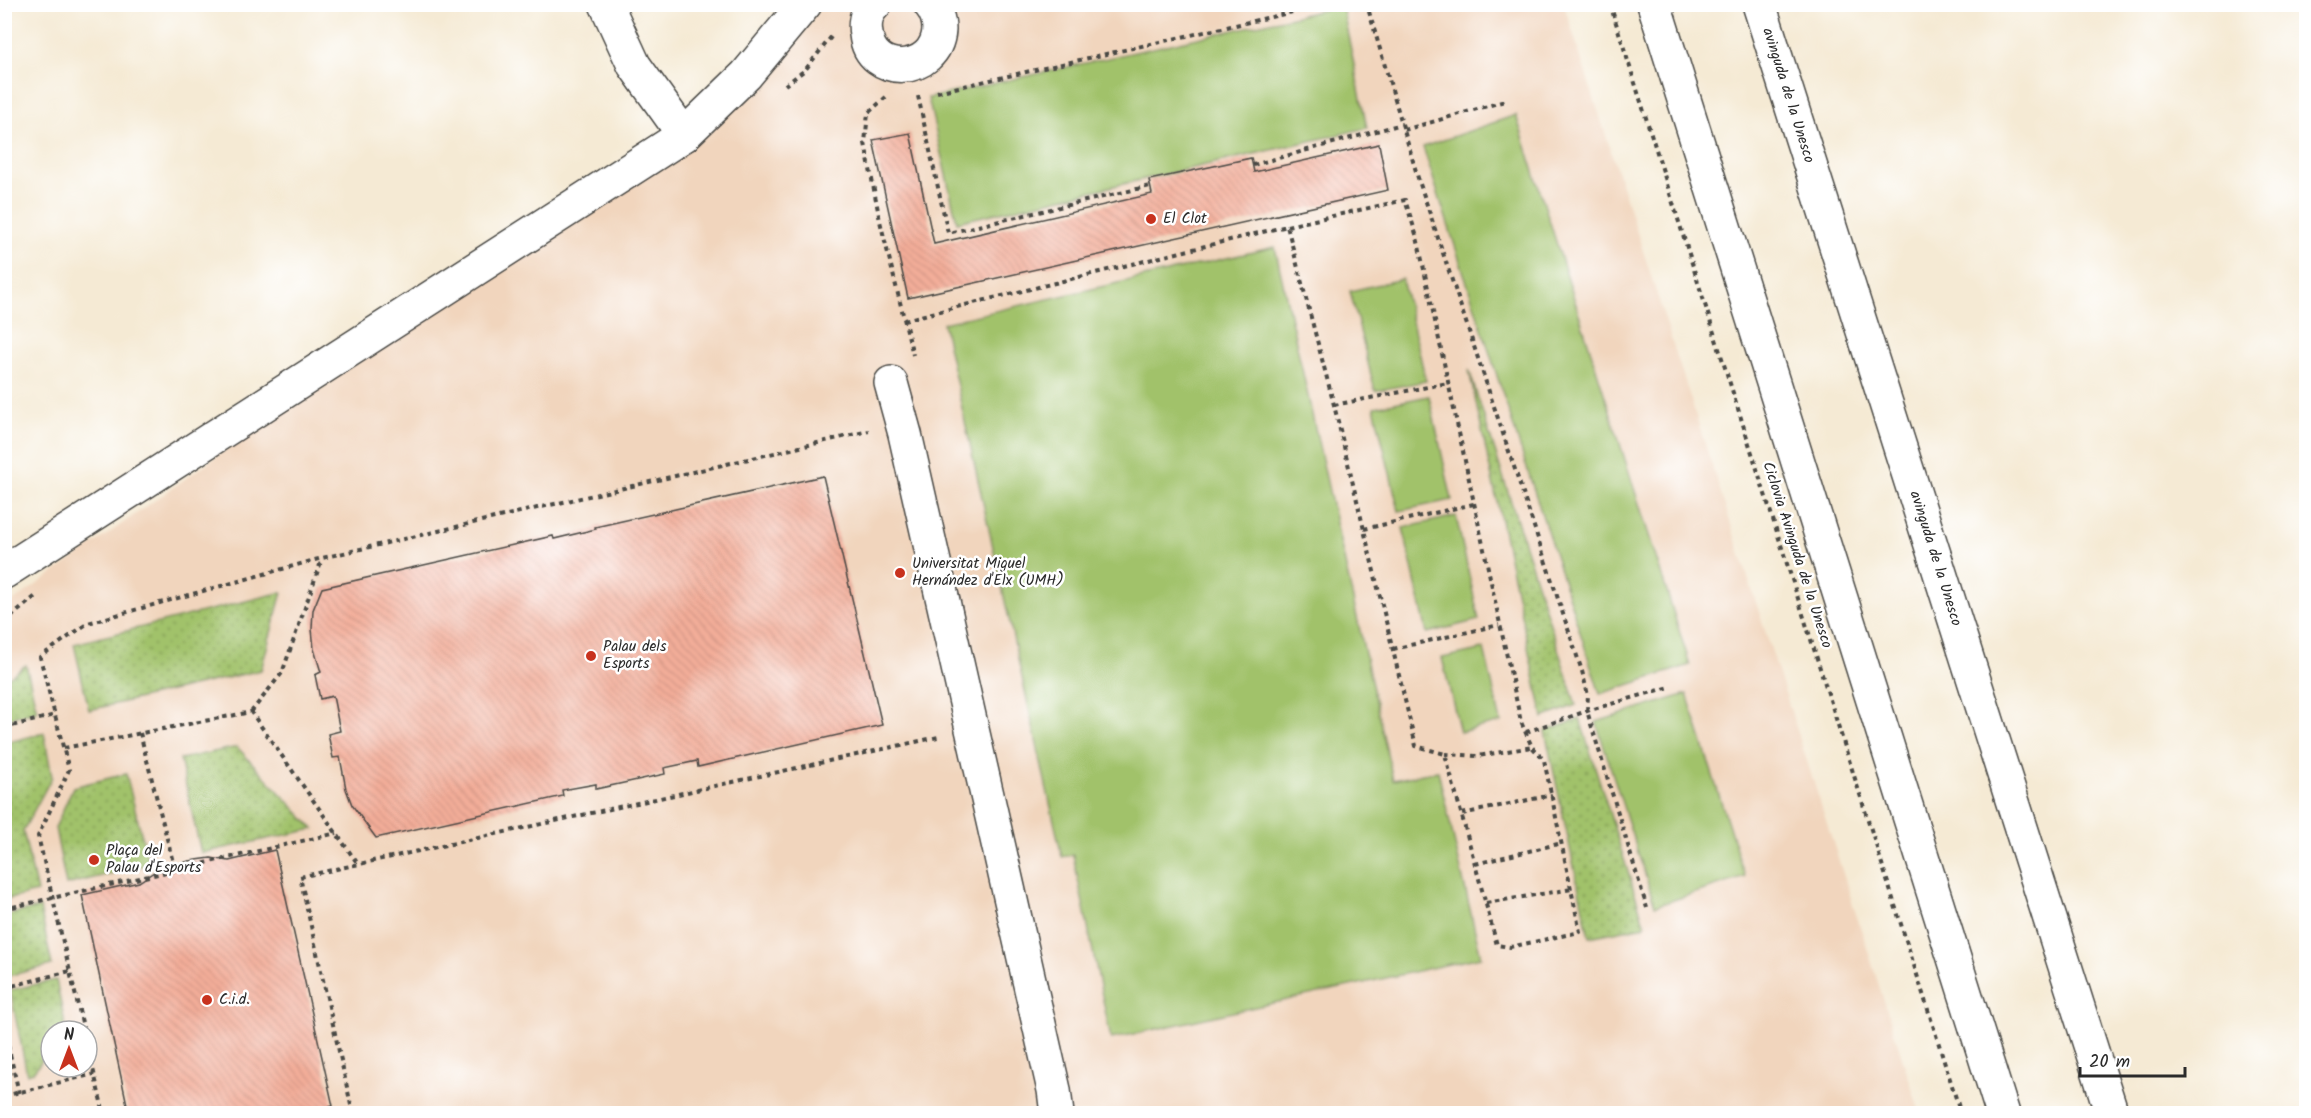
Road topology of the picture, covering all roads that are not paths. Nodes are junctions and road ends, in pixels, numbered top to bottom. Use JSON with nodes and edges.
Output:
{"nodes":[{"id":1,"x":606,"y":4,"type":"edge"},
{"id":2,"x":805,"y":4,"type":"edge"},
{"id":3,"x":1654,"y":4,"type":"edge"},
{"id":4,"x":1759,"y":4,"type":"edge"},
{"id":5,"x":932,"y":5,"type":"edge"},
{"id":6,"x":870,"y":6,"type":"edge"},
{"id":7,"x":684,"y":135,"type":"junction"},
{"id":8,"x":4,"y":572,"type":"edge"},
{"id":9,"x":1041,"y":1113,"type":"edge"},
{"id":10,"x":1057,"y":1113,"type":"edge"},
{"id":11,"x":2004,"y":1113,"type":"edge"},
{"id":12,"x":2112,"y":1113,"type":"edge"}],
"edges":[{"from":1,"to":7,"type":"main road"},
{"from":2,"to":7,"type":"main road"},
{"from":3,"to":11,"type":"main road"},
{"from":4,"to":12,"type":"main road","name":"avinguda de la Unesco"},
{"from":5,"to":6,"type":"main road"},
{"from":7,"to":8,"type":"main road"},
{"from":9,"to":10,"type":"main road"}]}
